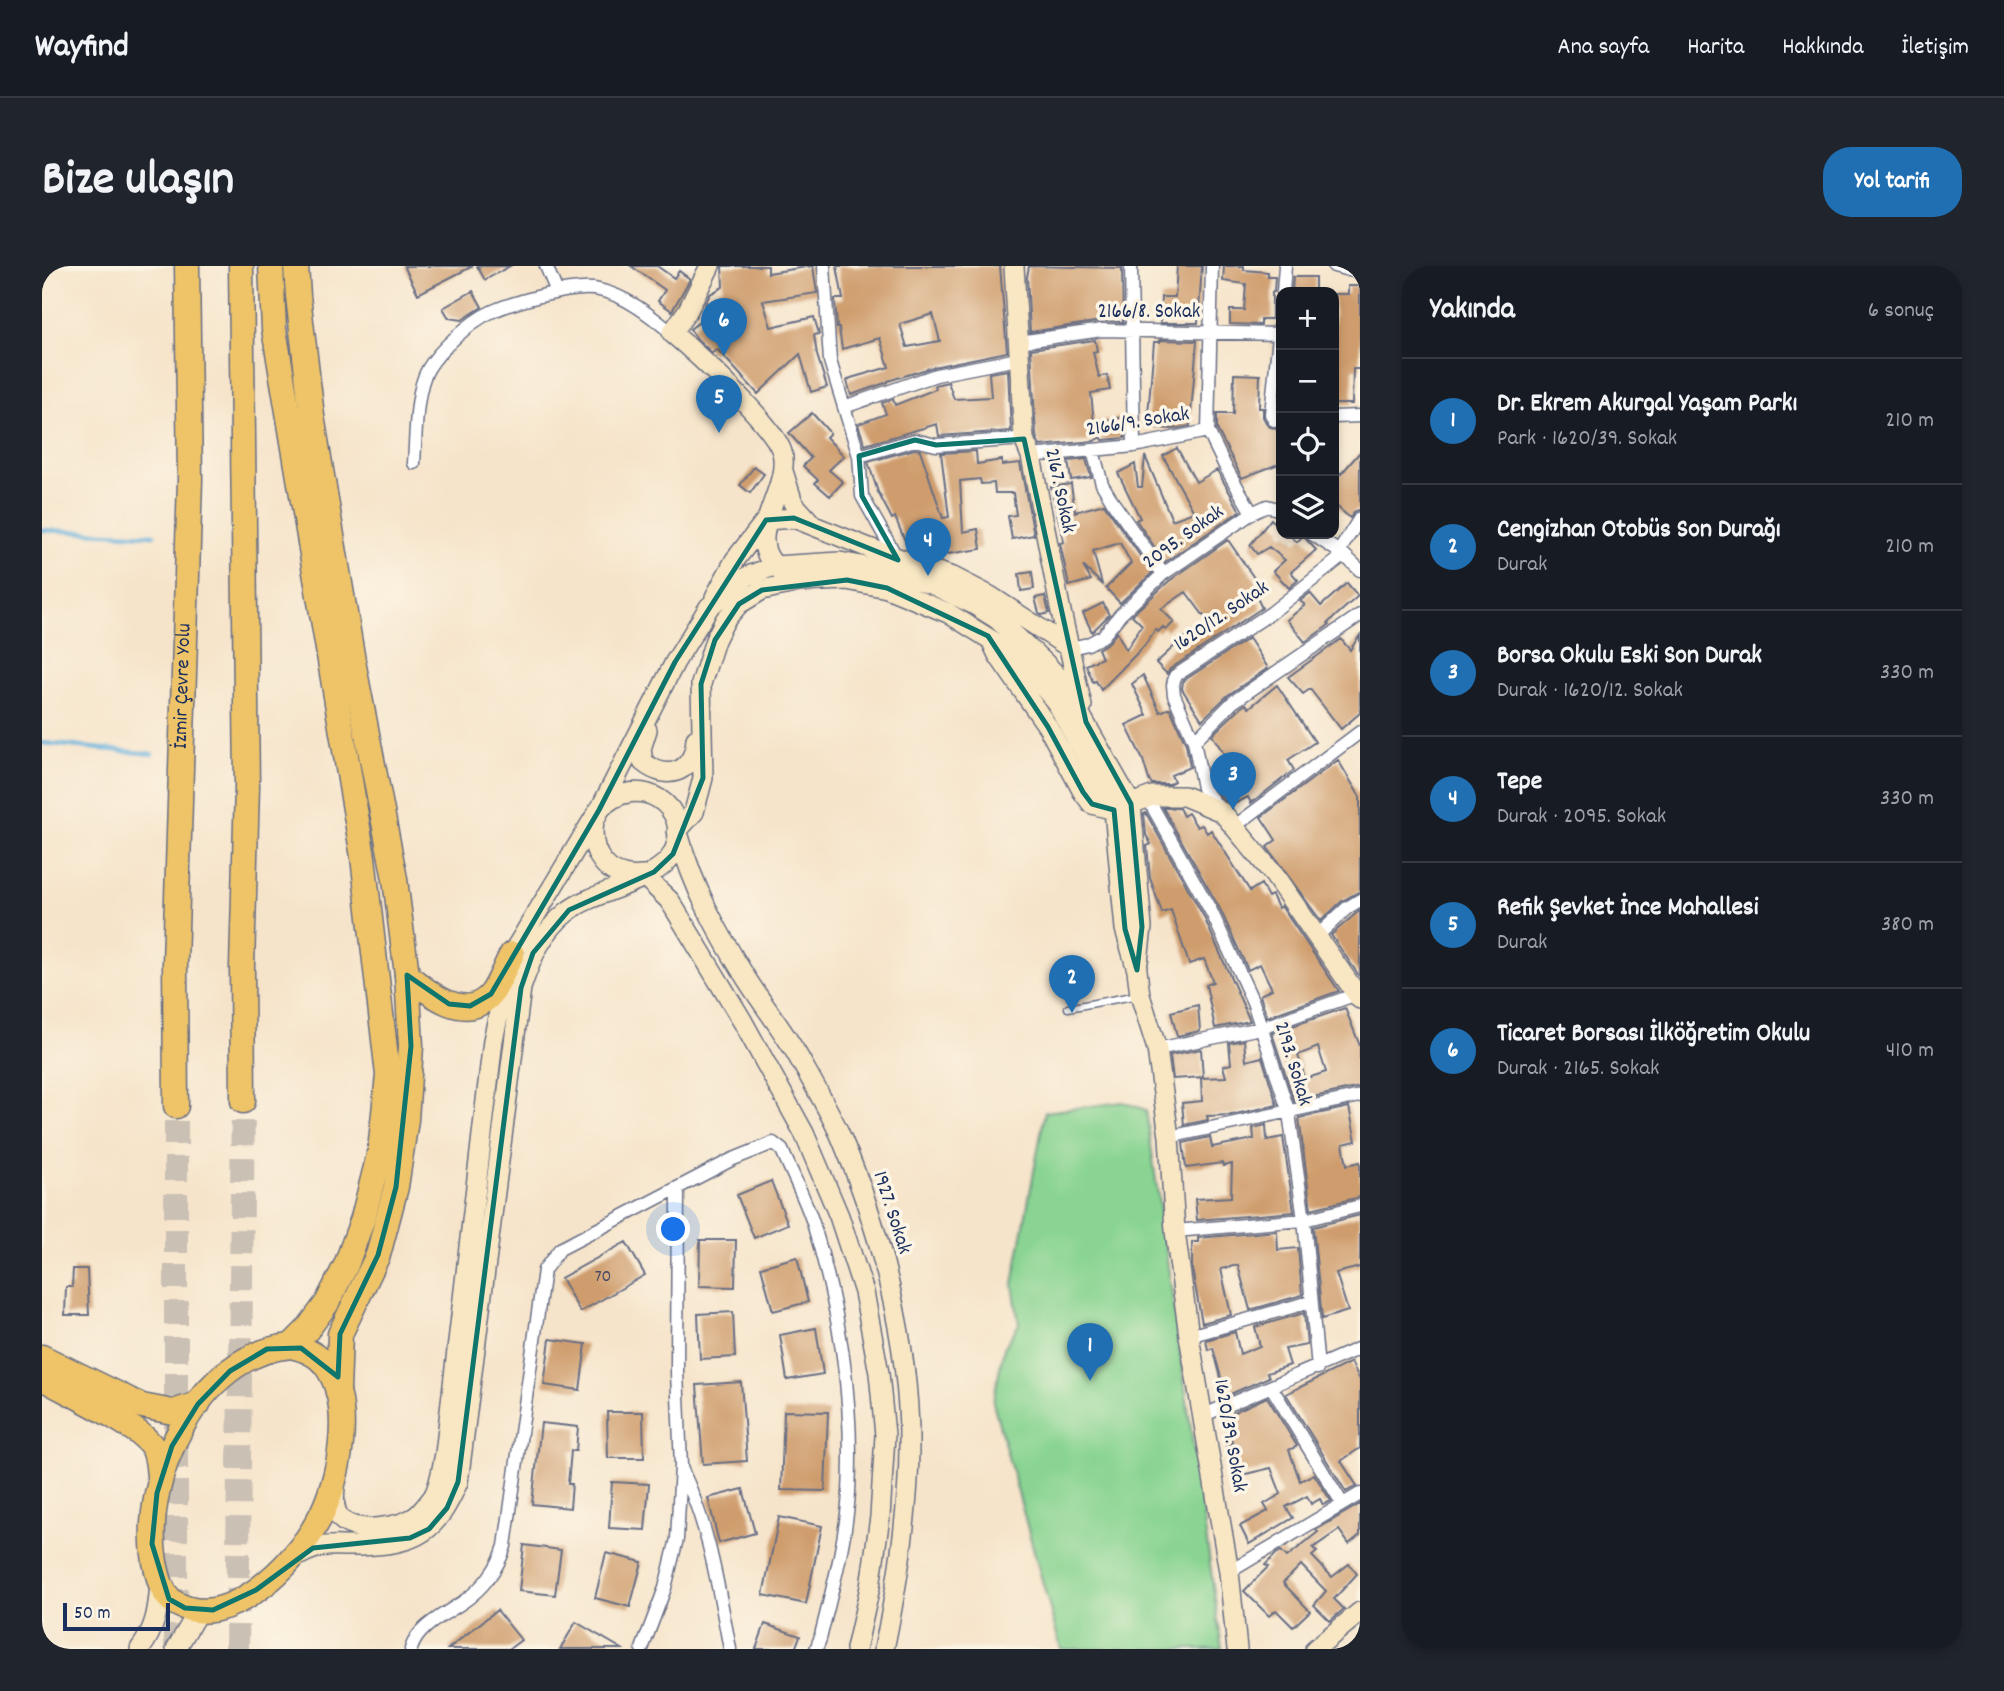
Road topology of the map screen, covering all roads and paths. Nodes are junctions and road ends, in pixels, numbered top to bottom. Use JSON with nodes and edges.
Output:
{"nodes":[{"id":1,"x":187,"y":266,"type":"edge"},
{"id":2,"x":241,"y":266,"type":"edge"},
{"id":3,"x":271,"y":266,"type":"edge"},
{"id":4,"x":296,"y":266,"type":"edge"},
{"id":5,"x":546,"y":266,"type":"edge"},
{"id":6,"x":710,"y":266,"type":"edge"},
{"id":7,"x":824,"y":266,"type":"edge"},
{"id":8,"x":1014,"y":266,"type":"edge"},
{"id":9,"x":1131,"y":266,"type":"edge"},
{"id":10,"x":1212,"y":266,"type":"edge"},
{"id":11,"x":1285,"y":266,"type":"edge"},
{"id":12,"x":1334,"y":266,"type":"edge"},
{"id":13,"x":1360,"y":267,"type":"edge"},
{"id":14,"x":1360,"y":273,"type":"edge"},
{"id":15,"x":1283,"y":287,"type":"edge"},
{"id":16,"x":557,"y":292,"type":"junction"},
{"id":17,"x":1131,"y":330,"type":"junction"},
{"id":18,"x":1210,"y":332,"type":"junction"},
{"id":19,"x":672,"y":333,"type":"junction"},
{"id":20,"x":1276,"y":334,"type":"edge"},
{"id":21,"x":1018,"y":350,"type":"junction"},
{"id":22,"x":1278,"y":350,"type":"edge"},
{"id":23,"x":844,"y":407,"type":"junction"},
{"id":24,"x":1360,"y":416,"type":"edge"},
{"id":25,"x":1339,"y":418,"type":"edge"},
{"id":26,"x":1276,"y":421,"type":"edge"},
{"id":27,"x":1208,"y":431,"type":"junction"},
{"id":28,"x":1133,"y":446,"type":"junction"},
{"id":29,"x":1028,"y":448,"type":"junction"},
{"id":30,"x":1093,"y":451,"type":"junction"},
{"id":31,"x":859,"y":456,"type":"junction"},
{"id":32,"x":414,"y":463,"type":"dead end"},
{"id":33,"x":782,"y":468,"type":"junction"},
{"id":34,"x":1276,"y":509,"type":"edge"},
{"id":35,"x":1252,"y":513,"type":"junction"},
{"id":36,"x":1360,"y":518,"type":"edge"},
{"id":37,"x":766,"y":520,"type":"junction"},
{"id":38,"x":815,"y":527,"type":"junction"},
{"id":39,"x":1319,"y":539,"type":"edge"},
{"id":40,"x":1341,"y":554,"type":"junction"},
{"id":41,"x":893,"y":564,"type":"junction"},
{"id":42,"x":774,"y":566,"type":"junction"},
{"id":43,"x":1360,"y":570,"type":"edge"},
{"id":44,"x":1163,"y":574,"type":"junction"},
{"id":45,"x":799,"y":582,"type":"junction"},
{"id":46,"x":709,"y":607,"type":"junction"},
{"id":47,"x":1360,"y":615,"type":"edge"},
{"id":48,"x":1051,"y":619,"type":"junction"},
{"id":49,"x":1070,"y":648,"type":"junction"},
{"id":50,"x":701,"y":684,"type":"junction"},
{"id":51,"x":654,"y":702,"type":"junction"},
{"id":52,"x":1086,"y":722,"type":"junction"},
{"id":53,"x":1360,"y":732,"type":"edge"},
{"id":54,"x":1194,"y":741,"type":"junction"},
{"id":55,"x":1131,"y":803,"type":"junction"},
{"id":56,"x":599,"y":810,"type":"junction"},
{"id":57,"x":1228,"y":819,"type":"junction"},
{"id":58,"x":677,"y":831,"type":"junction"},
{"id":59,"x":644,"y":876,"type":"junction"},
{"id":60,"x":1360,"y":901,"type":"edge"},
{"id":61,"x":1316,"y":937,"type":"junction"},
{"id":62,"x":512,"y":954,"type":"junction"},
{"id":63,"x":407,"y":975,"type":"junction"},
{"id":64,"x":1140,"y":995,"type":"junction"},
{"id":65,"x":1359,"y":997,"type":"edge"},
{"id":66,"x":1068,"y":1008,"type":"dead end"},
{"id":67,"x":1261,"y":1028,"type":"junction"},
{"id":68,"x":1157,"y":1049,"type":"junction"},
{"id":69,"x":1360,"y":1096,"type":"edge"},
{"id":70,"x":243,"y":1101,"type":"tunnel mouth"},
{"id":71,"x":176,"y":1106,"type":"tunnel mouth"},
{"id":72,"x":1289,"y":1113,"type":"junction"},
{"id":73,"x":1168,"y":1137,"type":"junction"},
{"id":74,"x":678,"y":1188,"type":"junction"},
{"id":75,"x":1360,"y":1206,"type":"edge"},
{"id":76,"x":1304,"y":1220,"type":"junction"},
{"id":77,"x":1175,"y":1231,"type":"junction"},
{"id":78,"x":1310,"y":1302,"type":"junction"},
{"id":79,"x":1188,"y":1336,"type":"junction"},
{"id":80,"x":291,"y":1346,"type":"junction"},
{"id":81,"x":1360,"y":1348,"type":"edge"},
{"id":82,"x":42,"y":1357,"type":"edge"},
{"id":83,"x":1318,"y":1368,"type":"junction"},
{"id":84,"x":42,"y":1378,"type":"edge"},
{"id":85,"x":1272,"y":1388,"type":"junction"},
{"id":86,"x":338,"y":1392,"type":"junction"},
{"id":87,"x":198,"y":1404,"type":"junction"},
{"id":88,"x":1202,"y":1416,"type":"junction"},
{"id":89,"x":681,"y":1466,"type":"junction"},
{"id":90,"x":336,"y":1476,"type":"junction"},
{"id":91,"x":159,"y":1477,"type":"junction"},
{"id":92,"x":1360,"y":1494,"type":"edge"},
{"id":93,"x":1342,"y":1503,"type":"junction"},
{"id":94,"x":288,"y":1562,"type":"junction"},
{"id":95,"x":1229,"y":1572,"type":"junction"},
{"id":96,"x":160,"y":1584,"type":"junction"},
{"id":97,"x":199,"y":1611,"type":"junction"},
{"id":98,"x":1360,"y":1612,"type":"edge"},
{"id":99,"x":140,"y":1649,"type":"edge"},
{"id":100,"x":176,"y":1649,"type":"edge"},
{"id":101,"x":411,"y":1649,"type":"edge"},
{"id":102,"x":642,"y":1649,"type":"edge"},
{"id":103,"x":730,"y":1649,"type":"edge"},
{"id":104,"x":816,"y":1649,"type":"edge"},
{"id":105,"x":856,"y":1649,"type":"edge"},
{"id":106,"x":884,"y":1649,"type":"edge"},
{"id":107,"x":1237,"y":1649,"type":"edge"},
{"id":108,"x":1315,"y":1649,"type":"edge"}],
"edges":[{"from":1,"to":71,"type":"highway","name":"İzmir Çevre Yolu"},
{"from":2,"to":70,"type":"highway"},
{"from":3,"to":80,"type":"highway"},
{"from":4,"to":63,"type":"highway"},
{"from":5,"to":16,"type":"street"},
{"from":6,"to":19,"type":"main road"},
{"from":7,"to":23,"type":"street"},
{"from":8,"to":21,"type":"main road","name":"2167. Sokak"},
{"from":9,"to":17,"type":"street"},
{"from":10,"to":18,"type":"street","name":"2095. Sokak"},
{"from":11,"to":15,"type":"street"},
{"from":12,"to":14,"type":"street"},
{"from":13,"to":14,"type":"street"},
{"from":16,"to":19,"type":"street"},
{"from":16,"to":32,"type":"street"},
{"from":17,"to":18,"type":"street","name":"2166/8. Sokak"},
{"from":17,"to":21,"type":"street","name":"2166/8. Sokak"},
{"from":17,"to":28,"type":"street"},
{"from":18,"to":20,"type":"street","name":"2166/8. Sokak"},
{"from":18,"to":27,"type":"street","name":"2095. Sokak"},
{"from":19,"to":33,"type":"main road"},
{"from":21,"to":23,"type":"street","name":"2166/8. Sokak"},
{"from":21,"to":29,"type":"main road","name":"2167. Sokak"},
{"from":22,"to":26,"type":"street"},
{"from":23,"to":31,"type":"street"},
{"from":24,"to":25,"type":"street"},
{"from":27,"to":28,"type":"street","name":"2166/9. Sokak"},
{"from":27,"to":35,"type":"street","name":"2095. Sokak"},
{"from":28,"to":30,"type":"street","name":"2166/9. Sokak"},
{"from":29,"to":30,"type":"street","name":"2166/9. Sokak"},
{"from":29,"to":31,"type":"street","name":"2166/9. Sokak"},
{"from":29,"to":48,"type":"main road","name":"2167. Sokak"},
{"from":30,"to":44,"type":"street"},
{"from":31,"to":41,"type":"street"},
{"from":33,"to":37,"type":"main road"},
{"from":33,"to":38,"type":"main road"},
{"from":34,"to":35,"type":"street"},
{"from":35,"to":44,"type":"street","name":"2095. Sokak"},
{"from":36,"to":40,"type":"street"},
{"from":37,"to":38,"type":"main road"},
{"from":37,"to":42,"type":"main road"},
{"from":37,"to":46,"type":"main road"},
{"from":38,"to":41,"type":"main road"},
{"from":39,"to":40,"type":"street"},
{"from":40,"to":43,"type":"street"},
{"from":40,"to":54,"type":"street","name":"1620/12. Sokak"},
{"from":41,"to":42,"type":"main road"},
{"from":41,"to":48,"type":"main road"},
{"from":41,"to":52,"type":"main road"},
{"from":42,"to":45,"type":"main road"},
{"from":42,"to":46,"type":"main road"},
{"from":44,"to":49,"type":"street","name":"2095. Sokak"},
{"from":45,"to":50,"type":"main road"},
{"from":45,"to":55,"type":"main road"},
{"from":46,"to":51,"type":"main road"},
{"from":47,"to":54,"type":"street"},
{"from":48,"to":49,"type":"main road","name":"2167. Sokak"},
{"from":48,"to":49,"type":"main road"},
{"from":49,"to":52,"type":"main road","name":"2167. Sokak"},
{"from":50,"to":51,"type":"main road"},
{"from":50,"to":58,"type":"main road"},
{"from":51,"to":56,"type":"main road"},
{"from":52,"to":55,"type":"main road"},
{"from":53,"to":57,"type":"street"},
{"from":54,"to":57,"type":"street","name":"1620/12. Sokak"},
{"from":55,"to":57,"type":"main road","name":"1620/12. Sokak"},
{"from":55,"to":64,"type":"main road","name":"1620/39. Sokak"},
{"from":55,"to":67,"type":"street","name":"2193. Sokak"},
{"from":56,"to":58,"type":"main road"},
{"from":56,"to":59,"type":"main road"},
{"from":56,"to":62,"type":"main road"},
{"from":57,"to":61,"type":"main road","name":"1620/12. Sokak"},
{"from":58,"to":59,"type":"main road"},
{"from":58,"to":106,"type":"main road","name":"1927. Sokak"},
{"from":59,"to":94,"type":"main road"},
{"from":59,"to":105,"type":"main road"},
{"from":60,"to":61,"type":"street"},
{"from":61,"to":65,"type":"main road","name":"1620/12. Sokak"},
{"from":62,"to":63,"type":"highway"},
{"from":62,"to":90,"type":"main road"},
{"from":63,"to":86,"type":"highway"},
{"from":64,"to":66,"type":"lane"},
{"from":64,"to":68,"type":"main road","name":"1620/39. Sokak"},
{"from":65,"to":67,"type":"street"},
{"from":67,"to":68,"type":"street"},
{"from":67,"to":72,"type":"street","name":"2193. Sokak"},
{"from":68,"to":73,"type":"main road","name":"1620/39. Sokak"},
{"from":69,"to":72,"type":"street"},
{"from":72,"to":73,"type":"street"},
{"from":72,"to":76,"type":"street","name":"2193. Sokak"},
{"from":73,"to":77,"type":"main road","name":"1620/39. Sokak"},
{"from":74,"to":89,"type":"street"},
{"from":74,"to":101,"type":"street"},
{"from":74,"to":104,"type":"street"},
{"from":75,"to":76,"type":"street"},
{"from":76,"to":77,"type":"street"},
{"from":76,"to":78,"type":"street","name":"2193. Sokak"},
{"from":77,"to":79,"type":"main road","name":"1620/39. Sokak"},
{"from":78,"to":79,"type":"street"},
{"from":78,"to":83,"type":"street","name":"2193. Sokak"},
{"from":79,"to":88,"type":"main road","name":"1620/39. Sokak"},
{"from":80,"to":86,"type":"highway"},
{"from":80,"to":87,"type":"highway"},
{"from":81,"to":83,"type":"street"},
{"from":82,"to":87,"type":"highway"},
{"from":83,"to":85,"type":"street"},
{"from":84,"to":91,"type":"highway"},
{"from":85,"to":88,"type":"street"},
{"from":85,"to":93,"type":"street"},
{"from":86,"to":90,"type":"highway"},
{"from":87,"to":91,"type":"highway"},
{"from":88,"to":95,"type":"main road","name":"1620/39. Sokak"},
{"from":89,"to":102,"type":"street"},
{"from":89,"to":103,"type":"street"},
{"from":90,"to":94,"type":"highway"},
{"from":91,"to":96,"type":"highway"},
{"from":92,"to":93,"type":"street"},
{"from":93,"to":95,"type":"street"},
{"from":94,"to":97,"type":"highway"},
{"from":95,"to":107,"type":"main road","name":"1620/39. Sokak"},
{"from":96,"to":97,"type":"highway"},
{"from":96,"to":99,"type":"main road"},
{"from":97,"to":100,"type":"main road"},
{"from":98,"to":108,"type":"main road"}]}
